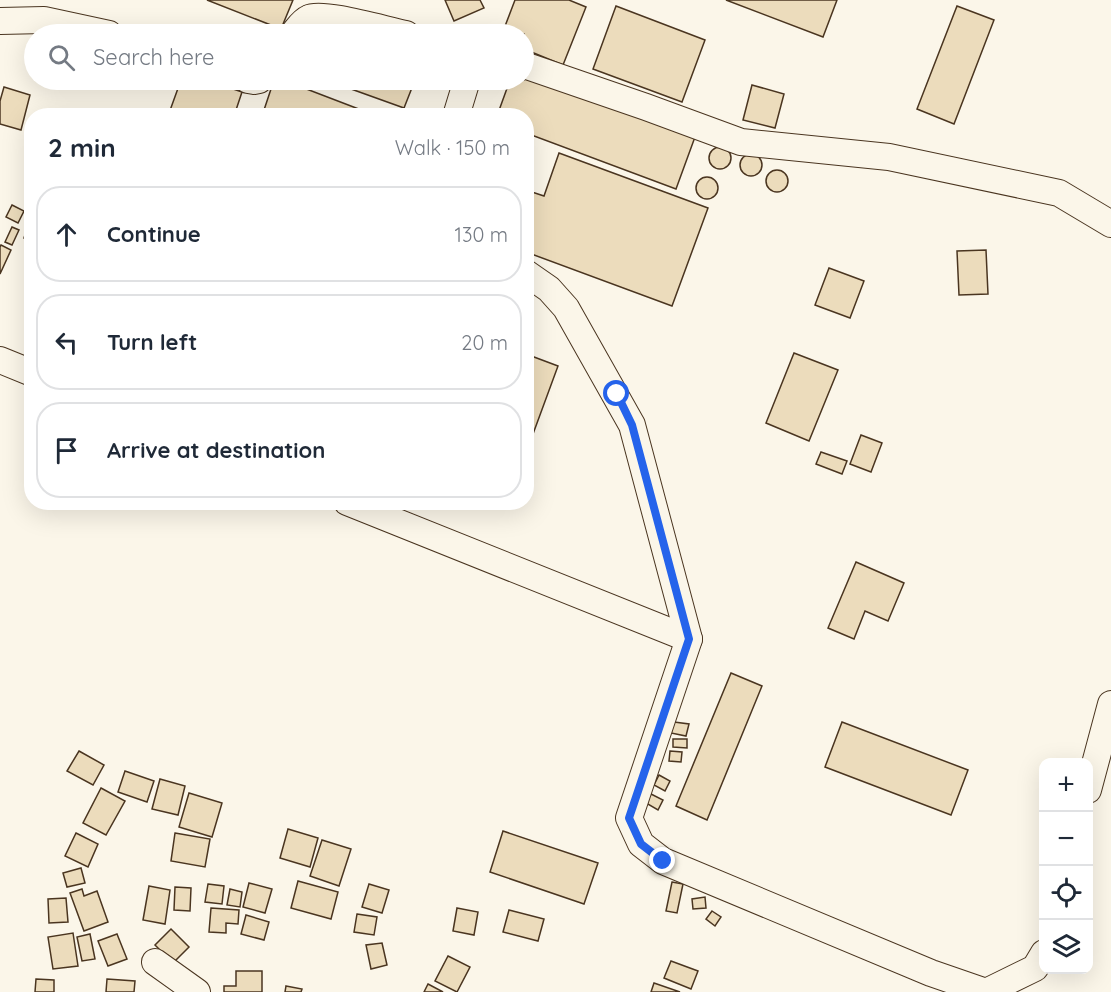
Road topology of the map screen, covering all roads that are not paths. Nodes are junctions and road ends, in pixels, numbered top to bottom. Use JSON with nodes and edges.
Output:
{"nodes":[{"id":1,"x":47,"y":10,"type":"edge"},
{"id":2,"x":0,"y":21,"type":"edge"},
{"id":3,"x":83,"y":24,"type":"edge"},
{"id":4,"x":301,"y":24,"type":"edge"},
{"id":5,"x":362,"y":24,"type":"edge"},
{"id":6,"x":534,"y":68,"type":"edge"},
{"id":7,"x":464,"y":90,"type":"edge"},
{"id":8,"x":458,"y":108,"type":"edge"},
{"id":9,"x":1111,"y":224,"type":"edge"},
{"id":10,"x":534,"y":279,"type":"edge"},
{"id":11,"x":0,"y":360,"type":"edge"},
{"id":12,"x":24,"y":370,"type":"edge"},
{"id":13,"x":367,"y":510,"type":"edge"},
{"id":14,"x":689,"y":639,"type":"junction"},
{"id":15,"x":1111,"y":704,"type":"edge"},
{"id":16,"x":1093,"y":774,"type":"edge"},
{"id":17,"x":1039,"y":961,"type":"edge"},
{"id":18,"x":155,"y":962,"type":"dead end"},
{"id":19,"x":197,"y":992,"type":"edge"}],
"edges":[{"from":1,"to":2,"type":"street"},
{"from":1,"to":3,"type":"street"},
{"from":4,"to":5,"type":"street"},
{"from":6,"to":9,"type":"street"},
{"from":7,"to":8,"type":"street"},
{"from":10,"to":14,"type":"street"},
{"from":11,"to":12,"type":"street"},
{"from":13,"to":14,"type":"street"},
{"from":14,"to":17,"type":"street"},
{"from":15,"to":16,"type":"street"},
{"from":18,"to":19,"type":"street"}]}
